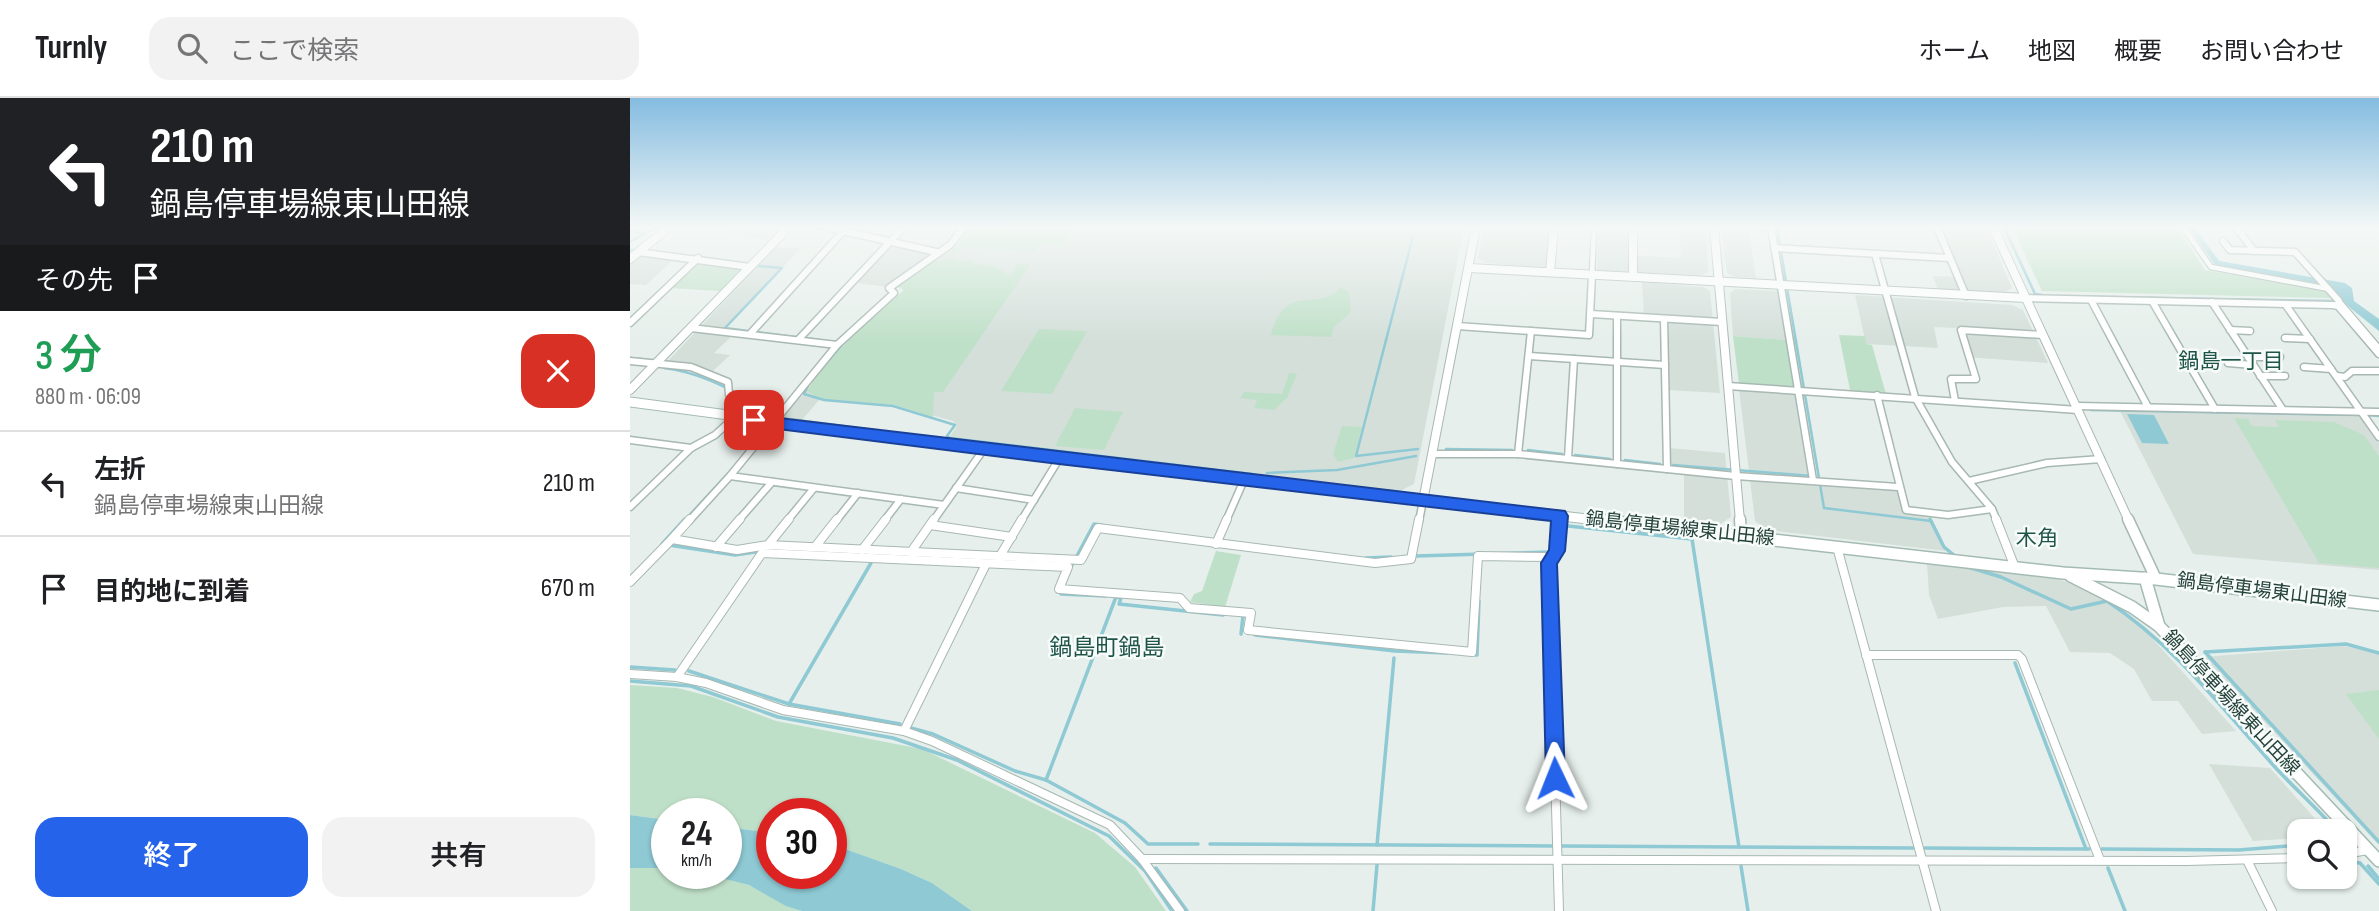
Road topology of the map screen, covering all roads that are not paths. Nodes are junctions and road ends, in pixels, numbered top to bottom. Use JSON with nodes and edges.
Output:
{"nodes":[{"id":1,"x":691,"y":265,"type":"edge"},
{"id":2,"x":738,"y":265,"type":"edge"},
{"id":3,"x":812,"y":265,"type":"edge"},
{"id":4,"x":870,"y":265,"type":"edge"},
{"id":5,"x":920,"y":265,"type":"edge"},
{"id":6,"x":1470,"y":265,"type":"edge"},
{"id":7,"x":1550,"y":265,"type":"edge"},
{"id":8,"x":1592,"y":265,"type":"edge"},
{"id":9,"x":1633,"y":265,"type":"edge"},
{"id":10,"x":1717,"y":265,"type":"edge"},
{"id":11,"x":1781,"y":265,"type":"edge"},
{"id":12,"x":1878,"y":265,"type":"edge"},
{"id":13,"x":1952,"y":265,"type":"edge"},
{"id":14,"x":2011,"y":265,"type":"edge"},
{"id":15,"x":2210,"y":265,"type":"edge"},
{"id":16,"x":2307,"y":265,"type":"edge"},
{"id":17,"x":750,"y":267,"type":"joint"},
{"id":18,"x":1469,"y":268,"type":"junction"},
{"id":19,"x":1550,"y":272,"type":"junction"},
{"id":20,"x":1592,"y":275,"type":"junction"},
{"id":21,"x":1633,"y":277,"type":"junction"},
{"id":22,"x":1719,"y":283,"type":"junction"},
{"id":23,"x":1784,"y":287,"type":"junction"},
{"id":24,"x":2328,"y":288,"type":"junction"},
{"id":25,"x":1885,"y":292,"type":"junction"},
{"id":26,"x":1966,"y":296,"type":"junction"},
{"id":27,"x":2026,"y":298,"type":"junction"},
{"id":28,"x":2091,"y":300,"type":"junction"},
{"id":29,"x":2152,"y":301,"type":"junction"},
{"id":30,"x":2212,"y":302,"type":"junction"},
{"id":31,"x":2339,"y":303,"type":"junction"},
{"id":32,"x":2285,"y":304,"type":"junction"},
{"id":33,"x":630,"y":312,"type":"edge"},
{"id":34,"x":640,"y":313,"type":"junction"},
{"id":35,"x":1591,"y":314,"type":"junction"},
{"id":36,"x":1617,"y":316,"type":"junction"},
{"id":37,"x":1664,"y":319,"type":"junction"},
{"id":38,"x":1722,"y":322,"type":"junction"},
{"id":39,"x":630,"y":323,"type":"edge"},
{"id":40,"x":1457,"y":326,"type":"junction"},
{"id":41,"x":691,"y":328,"type":"junction"},
{"id":42,"x":2230,"y":330,"type":"junction"},
{"id":43,"x":1531,"y":331,"type":"junction"},
{"id":44,"x":2250,"y":331,"type":"dead end"},
{"id":45,"x":750,"y":334,"type":"junction"},
{"id":46,"x":2043,"y":335,"type":"junction"},
{"id":47,"x":2286,"y":338,"type":"dead end"},
{"id":48,"x":2310,"y":339,"type":"junction"},
{"id":49,"x":798,"y":340,"type":"junction"},
{"id":50,"x":837,"y":345,"type":"junction"},
{"id":51,"x":2379,"y":348,"type":"edge"},
{"id":52,"x":2379,"y":354,"type":"edge"},
{"id":53,"x":1529,"y":356,"type":"junction"},
{"id":54,"x":2248,"y":357,"type":"junction"},
{"id":55,"x":2280,"y":357,"type":"dead end"},
{"id":56,"x":1574,"y":359,"type":"junction"},
{"id":57,"x":630,"y":361,"type":"edge"},
{"id":58,"x":1617,"y":361,"type":"junction"},
{"id":59,"x":2228,"y":363,"type":"dead end"},
{"id":60,"x":655,"y":364,"type":"junction"},
{"id":61,"x":1665,"y":365,"type":"junction"},
{"id":62,"x":2253,"y":365,"type":"junction"},
{"id":63,"x":2304,"y":367,"type":"dead end"},
{"id":64,"x":2332,"y":369,"type":"junction"},
{"id":65,"x":2379,"y":371,"type":"edge"},
{"id":66,"x":2260,"y":376,"type":"junction"},
{"id":67,"x":2285,"y":376,"type":"dead end"},
{"id":68,"x":2337,"y":376,"type":"junction"},
{"id":69,"x":1728,"y":386,"type":"junction"},
{"id":70,"x":630,"y":390,"type":"edge"},
{"id":71,"x":1802,"y":391,"type":"junction"},
{"id":72,"x":1877,"y":395,"type":"junction"},
{"id":73,"x":1915,"y":397,"type":"junction"},
{"id":74,"x":1955,"y":401,"type":"junction"},
{"id":75,"x":630,"y":402,"type":"edge"},
{"id":76,"x":2147,"y":407,"type":"junction"},
{"id":77,"x":2078,"y":408,"type":"junction"},
{"id":78,"x":2215,"y":409,"type":"junction"},
{"id":79,"x":2283,"y":410,"type":"junction"},
{"id":80,"x":2361,"y":412,"type":"junction"},
{"id":81,"x":2379,"y":412,"type":"edge"},
{"id":82,"x":735,"y":418,"type":"junction"},
{"id":83,"x":773,"y":423,"type":"junction"},
{"id":84,"x":2379,"y":437,"type":"edge"},
{"id":85,"x":630,"y":440,"type":"edge"},
{"id":86,"x":691,"y":448,"type":"junction"},
{"id":87,"x":984,"y":449,"type":"junction"},
{"id":88,"x":1433,"y":454,"type":"junction"},
{"id":89,"x":1518,"y":454,"type":"junction"},
{"id":90,"x":1568,"y":458,"type":"junction"},
{"id":91,"x":1059,"y":459,"type":"junction"},
{"id":92,"x":2101,"y":459,"type":"junction"},
{"id":93,"x":1617,"y":464,"type":"junction"},
{"id":94,"x":1667,"y":469,"type":"junction"},
{"id":95,"x":1736,"y":475,"type":"junction"},
{"id":96,"x":730,"y":477,"type":"junction"},
{"id":97,"x":1244,"y":480,"type":"junction"},
{"id":98,"x":1817,"y":480,"type":"junction"},
{"id":99,"x":1969,"y":481,"type":"junction"},
{"id":100,"x":772,"y":482,"type":"junction"},
{"id":101,"x":1899,"y":487,"type":"junction"},
{"id":102,"x":814,"y":488,"type":"junction"},
{"id":103,"x":956,"y":488,"type":"junction"},
{"id":104,"x":858,"y":494,"type":"junction"},
{"id":105,"x":901,"y":499,"type":"junction"},
{"id":106,"x":1034,"y":500,"type":"junction"},
{"id":107,"x":1423,"y":501,"type":"junction"},
{"id":108,"x":944,"y":505,"type":"junction"},
{"id":109,"x":630,"y":507,"type":"edge"},
{"id":110,"x":1992,"y":509,"type":"junction"},
{"id":111,"x":1560,"y":516,"type":"junction"},
{"id":112,"x":930,"y":525,"type":"junction"},
{"id":113,"x":1741,"y":535,"type":"junction"},
{"id":114,"x":1012,"y":537,"type":"junction"},
{"id":115,"x":672,"y":539,"type":"junction"},
{"id":116,"x":1216,"y":544,"type":"junction"},
{"id":117,"x":768,"y":545,"type":"junction"},
{"id":118,"x":1837,"y":546,"type":"junction"},
{"id":119,"x":716,"y":547,"type":"junction"},
{"id":120,"x":815,"y":547,"type":"junction"},
{"id":121,"x":862,"y":550,"type":"junction"},
{"id":122,"x":911,"y":552,"type":"junction"},
{"id":123,"x":1000,"y":556,"type":"junction"},
{"id":124,"x":1550,"y":557,"type":"junction"},
{"id":125,"x":986,"y":564,"type":"junction"},
{"id":126,"x":2014,"y":565,"type":"junction"},
{"id":127,"x":2063,"y":573,"type":"junction"},
{"id":128,"x":2150,"y":579,"type":"junction"},
{"id":129,"x":630,"y":582,"type":"edge"},
{"id":130,"x":2379,"y":605,"type":"edge"},
{"id":131,"x":2159,"y":626,"type":"junction"},
{"id":132,"x":1866,"y":655,"type":"junction"},
{"id":133,"x":630,"y":674,"type":"edge"},
{"id":134,"x":677,"y":677,"type":"junction"},
{"id":135,"x":904,"y":731,"type":"junction"},
{"id":136,"x":2369,"y":850,"type":"junction"},
{"id":137,"x":2357,"y":852,"type":"edge"},
{"id":138,"x":1558,"y":858,"type":"junction"},
{"id":139,"x":2287,"y":858,"type":"edge"},
{"id":140,"x":1142,"y":859,"type":"junction"},
{"id":141,"x":1922,"y":859,"type":"junction"},
{"id":142,"x":2100,"y":860,"type":"junction"},
{"id":143,"x":2247,"y":860,"type":"junction"},
{"id":144,"x":2379,"y":861,"type":"edge"},
{"id":145,"x":1180,"y":911,"type":"edge"},
{"id":146,"x":1559,"y":911,"type":"edge"},
{"id":147,"x":1936,"y":911,"type":"edge"},
{"id":148,"x":2272,"y":911,"type":"edge"}],
"edges":[{"from":1,"to":34,"type":"street"},
{"from":2,"to":17,"type":"street"},
{"from":3,"to":45,"type":"street"},
{"from":4,"to":49,"type":"street"},
{"from":5,"to":50,"type":"street"},
{"from":6,"to":18,"type":"street"},
{"from":7,"to":19,"type":"street"},
{"from":8,"to":20,"type":"street"},
{"from":9,"to":21,"type":"street"},
{"from":10,"to":22,"type":"street"},
{"from":11,"to":23,"type":"street"},
{"from":12,"to":25,"type":"street"},
{"from":13,"to":26,"type":"street"},
{"from":14,"to":27,"type":"street"},
{"from":15,"to":24,"type":"street"},
{"from":16,"to":24,"type":"street"},
{"from":17,"to":41,"type":"street"},
{"from":18,"to":19,"type":"street"},
{"from":18,"to":40,"type":"street"},
{"from":19,"to":20,"type":"street"},
{"from":20,"to":21,"type":"street"},
{"from":20,"to":35,"type":"street"},
{"from":21,"to":22,"type":"street"},
{"from":22,"to":23,"type":"street"},
{"from":22,"to":38,"type":"street"},
{"from":23,"to":25,"type":"street"},
{"from":23,"to":71,"type":"street"},
{"from":24,"to":31,"type":"street"},
{"from":25,"to":26,"type":"street"},
{"from":25,"to":73,"type":"street"},
{"from":26,"to":27,"type":"street"},
{"from":27,"to":28,"type":"street"},
{"from":27,"to":46,"type":"street"},
{"from":28,"to":29,"type":"street"},
{"from":28,"to":76,"type":"street"},
{"from":29,"to":30,"type":"street"},
{"from":29,"to":78,"type":"street"},
{"from":30,"to":32,"type":"street"},
{"from":30,"to":42,"type":"street"},
{"from":31,"to":32,"type":"street"},
{"from":31,"to":51,"type":"street"},
{"from":31,"to":52,"type":"street"},
{"from":32,"to":48,"type":"street"},
{"from":33,"to":34,"type":"street"},
{"from":34,"to":39,"type":"street"},
{"from":35,"to":36,"type":"street"},
{"from":35,"to":43,"type":"street"},
{"from":36,"to":37,"type":"street"},
{"from":36,"to":58,"type":"street"},
{"from":37,"to":38,"type":"street"},
{"from":37,"to":61,"type":"street"},
{"from":38,"to":69,"type":"street"},
{"from":40,"to":43,"type":"street"},
{"from":40,"to":88,"type":"street"},
{"from":41,"to":45,"type":"street"},
{"from":41,"to":60,"type":"street"},
{"from":42,"to":44,"type":"street"},
{"from":42,"to":54,"type":"street"},
{"from":43,"to":53,"type":"street"},
{"from":45,"to":49,"type":"street"},
{"from":46,"to":74,"type":"street"},
{"from":46,"to":77,"type":"street"},
{"from":47,"to":48,"type":"street"},
{"from":48,"to":64,"type":"street"},
{"from":49,"to":50,"type":"street"},
{"from":50,"to":83,"type":"street"},
{"from":53,"to":56,"type":"street"},
{"from":53,"to":89,"type":"street"},
{"from":54,"to":55,"type":"street"},
{"from":54,"to":62,"type":"street"},
{"from":56,"to":58,"type":"street"},
{"from":56,"to":90,"type":"street"},
{"from":57,"to":60,"type":"street"},
{"from":58,"to":61,"type":"street"},
{"from":58,"to":93,"type":"street"},
{"from":59,"to":62,"type":"street"},
{"from":60,"to":70,"type":"street"},
{"from":60,"to":82,"type":"street"},
{"from":61,"to":94,"type":"street"},
{"from":62,"to":66,"type":"street"},
{"from":63,"to":64,"type":"street"},
{"from":64,"to":68,"type":"street"},
{"from":65,"to":68,"type":"street"},
{"from":66,"to":67,"type":"street"},
{"from":66,"to":79,"type":"street"},
{"from":68,"to":80,"type":"street"},
{"from":69,"to":71,"type":"street"},
{"from":69,"to":95,"type":"street"},
{"from":71,"to":72,"type":"street"},
{"from":71,"to":98,"type":"street"},
{"from":72,"to":73,"type":"street"},
{"from":72,"to":101,"type":"street"},
{"from":73,"to":74,"type":"street"},
{"from":73,"to":99,"type":"street"},
{"from":74,"to":77,"type":"street"},
{"from":75,"to":82,"type":"main road","name":"鍋島停車場線東山田線"},
{"from":76,"to":77,"type":"street"},
{"from":76,"to":78,"type":"street"},
{"from":77,"to":92,"type":"street"},
{"from":78,"to":79,"type":"street"},
{"from":79,"to":80,"type":"street"},
{"from":80,"to":81,"type":"street"},
{"from":80,"to":84,"type":"street"},
{"from":82,"to":83,"type":"main road","name":"鍋島停車場線東山田線"},
{"from":82,"to":86,"type":"street"},
{"from":83,"to":87,"type":"main road","name":"鍋島停車場線東山田線"},
{"from":83,"to":96,"type":"street"},
{"from":85,"to":86,"type":"street"},
{"from":86,"to":109,"type":"street"},
{"from":87,"to":91,"type":"main road","name":"鍋島停車場線東山田線"},
{"from":87,"to":103,"type":"street"},
{"from":88,"to":89,"type":"street"},
{"from":88,"to":107,"type":"street"},
{"from":89,"to":90,"type":"street"},
{"from":90,"to":93,"type":"street"},
{"from":91,"to":97,"type":"main road","name":"鍋島停車場線東山田線"},
{"from":91,"to":106,"type":"street"},
{"from":92,"to":99,"type":"street"},
{"from":92,"to":128,"type":"street"},
{"from":93,"to":94,"type":"street"},
{"from":94,"to":95,"type":"street"},
{"from":95,"to":98,"type":"street"},
{"from":95,"to":113,"type":"street"},
{"from":96,"to":100,"type":"street"},
{"from":96,"to":115,"type":"street"},
{"from":97,"to":107,"type":"main road","name":"鍋島停車場線東山田線"},
{"from":97,"to":116,"type":"street"},
{"from":98,"to":101,"type":"street"},
{"from":99,"to":110,"type":"street"},
{"from":100,"to":102,"type":"street"},
{"from":100,"to":119,"type":"street"},
{"from":101,"to":110,"type":"street"},
{"from":102,"to":104,"type":"street"},
{"from":102,"to":117,"type":"street"},
{"from":103,"to":106,"type":"street"},
{"from":103,"to":108,"type":"street"},
{"from":104,"to":105,"type":"street"},
{"from":104,"to":120,"type":"street"},
{"from":105,"to":108,"type":"street"},
{"from":105,"to":121,"type":"street"},
{"from":106,"to":114,"type":"street"},
{"from":107,"to":111,"type":"main road","name":"鍋島停車場線東山田線"},
{"from":107,"to":116,"type":"street"},
{"from":108,"to":112,"type":"street"},
{"from":110,"to":126,"type":"street"},
{"from":111,"to":113,"type":"main road","name":"鍋島停車場線東山田線"},
{"from":111,"to":124,"type":"street"},
{"from":112,"to":114,"type":"street"},
{"from":112,"to":122,"type":"street"},
{"from":113,"to":118,"type":"main road","name":"鍋島停車場線東山田線"},
{"from":114,"to":123,"type":"street"},
{"from":115,"to":119,"type":"street"},
{"from":115,"to":129,"type":"street"},
{"from":116,"to":123,"type":"street"},
{"from":117,"to":119,"type":"street"},
{"from":117,"to":120,"type":"street"},
{"from":118,"to":126,"type":"main road","name":"鍋島停車場線東山田線"},
{"from":118,"to":132,"type":"street"},
{"from":120,"to":121,"type":"street"},
{"from":121,"to":122,"type":"street"},
{"from":122,"to":123,"type":"street"},
{"from":124,"to":125,"type":"street"},
{"from":124,"to":138,"type":"street"},
{"from":125,"to":134,"type":"street"},
{"from":125,"to":135,"type":"street"},
{"from":126,"to":127,"type":"main road","name":"鍋島停車場線東山田線"},
{"from":127,"to":128,"type":"main road","name":"鍋島停車場線東山田線"},
{"from":127,"to":131,"type":"main road","name":"鍋島停車場線東山田線"},
{"from":128,"to":130,"type":"main road","name":"鍋島停車場東山田線"},
{"from":128,"to":131,"type":"main road"},
{"from":131,"to":136,"type":"main road","name":"鍋島停車場線東山田線"},
{"from":132,"to":141,"type":"street"},
{"from":132,"to":142,"type":"street"},
{"from":133,"to":134,"type":"street"},
{"from":134,"to":135,"type":"street"},
{"from":135,"to":140,"type":"street"},
{"from":136,"to":137,"type":"street"},
{"from":136,"to":144,"type":"main road","name":"鍋島停車場線東山田線"},
{"from":138,"to":140,"type":"street"},
{"from":138,"to":141,"type":"street"},
{"from":138,"to":146,"type":"street"},
{"from":139,"to":143,"type":"street"},
{"from":140,"to":145,"type":"street"},
{"from":141,"to":142,"type":"street"},
{"from":141,"to":147,"type":"street"},
{"from":142,"to":143,"type":"street"},
{"from":143,"to":148,"type":"street"}]}
